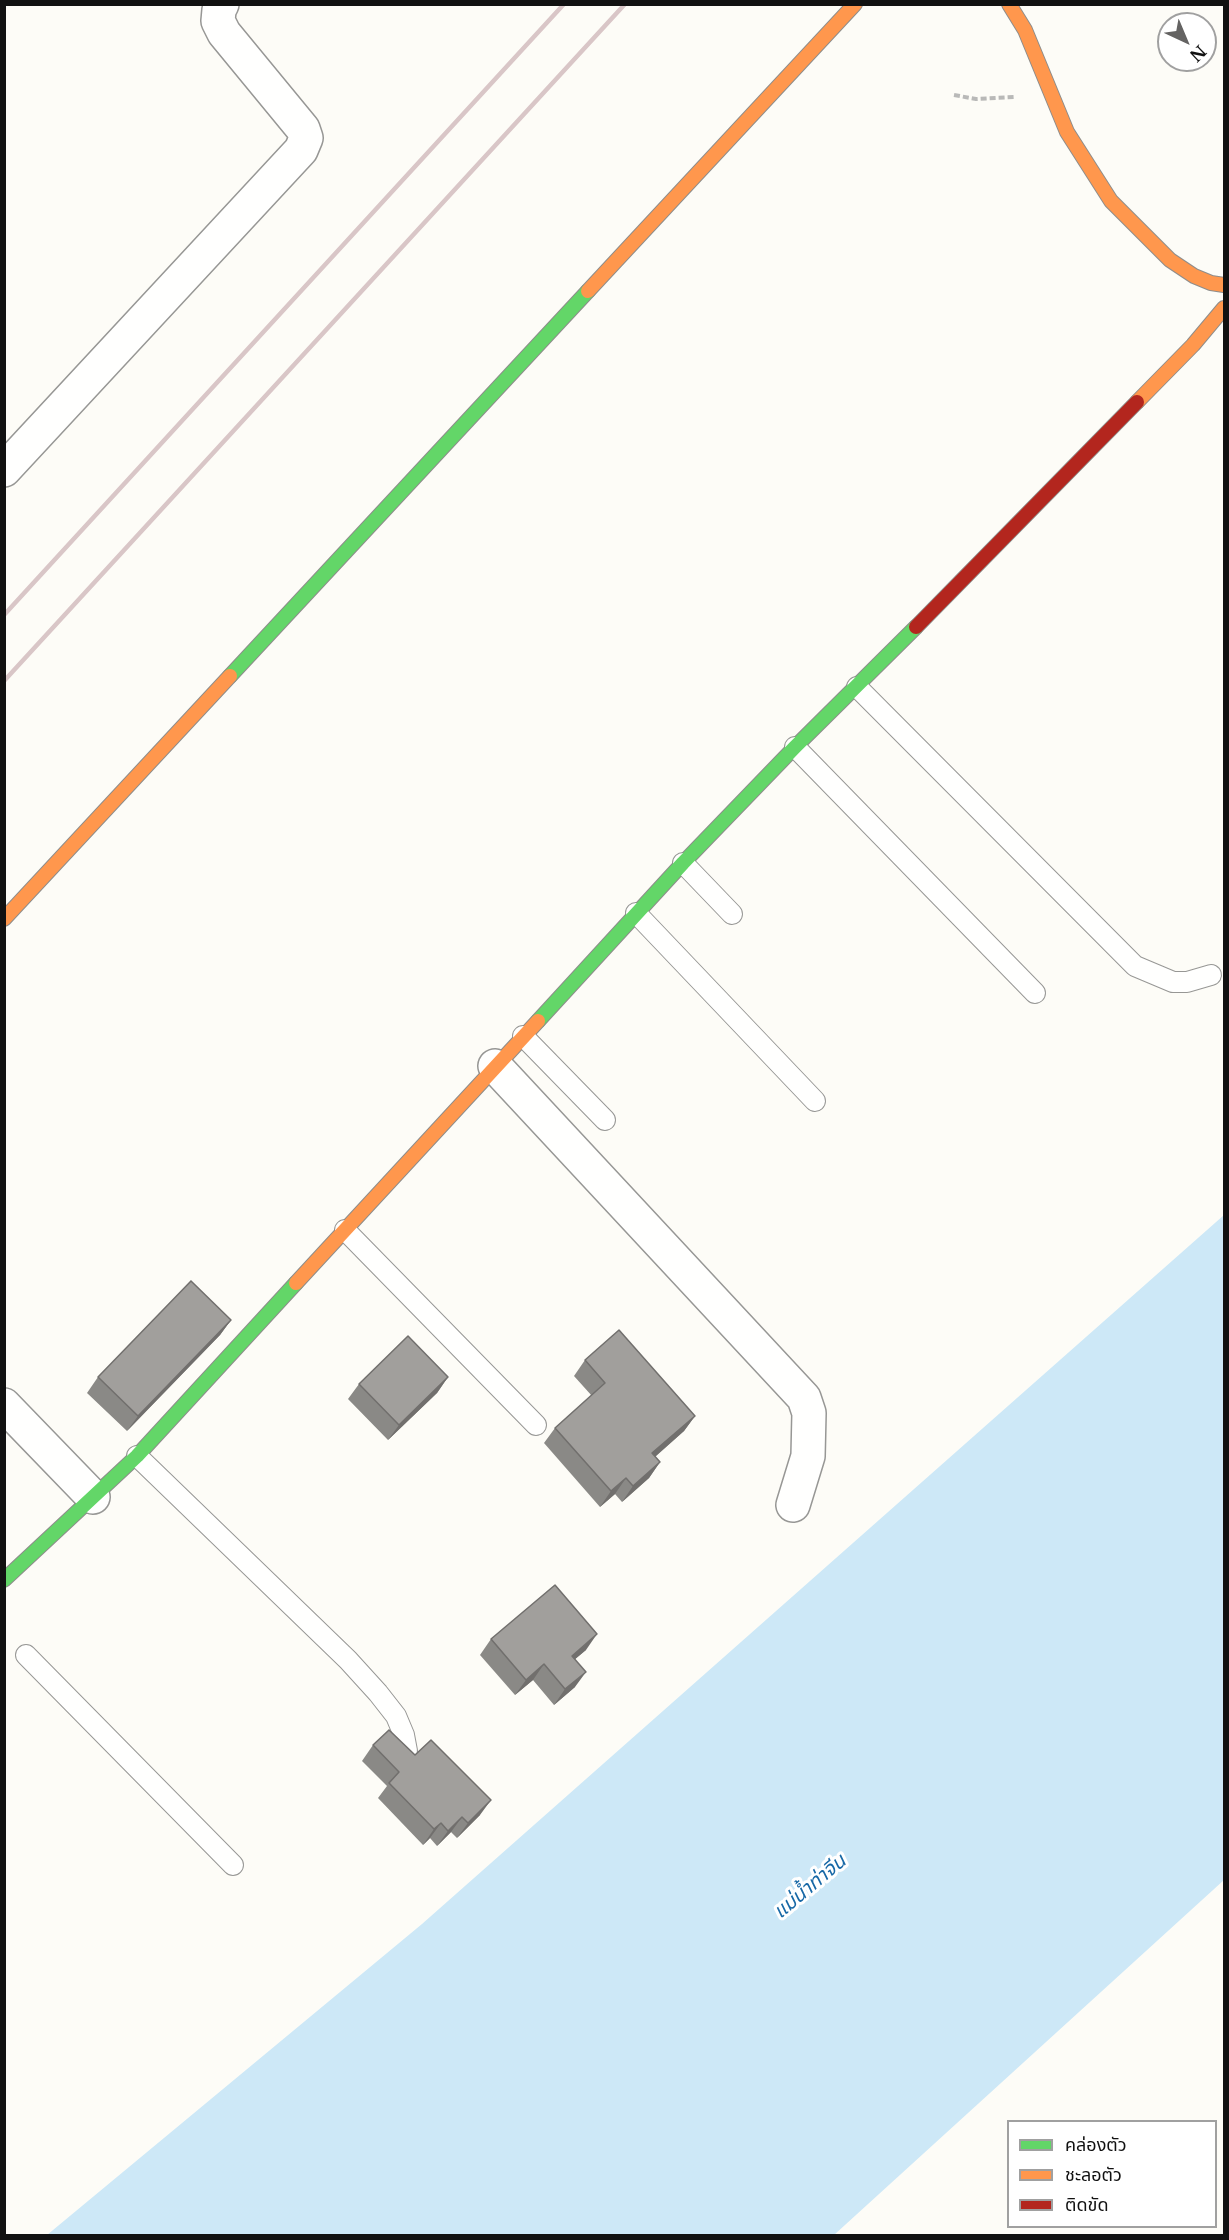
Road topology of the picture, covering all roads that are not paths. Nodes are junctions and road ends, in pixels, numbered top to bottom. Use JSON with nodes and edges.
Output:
{"nodes":[{"id":1,"x":222,"y":4,"type":"edge"},
{"id":2,"x":855,"y":4,"type":"edge"},
{"id":3,"x":1009,"y":4,"type":"edge"},
{"id":4,"x":1224,"y":305,"type":"edge"},
{"id":5,"x":4,"y":470,"type":"edge"},
{"id":6,"x":857,"y":687,"type":"junction"},
{"id":7,"x":795,"y":747,"type":"junction"},
{"id":8,"x":683,"y":862,"type":"junction"},
{"id":9,"x":636,"y":913,"type":"junction"},
{"id":10,"x":732,"y":914,"type":"dead end"},
{"id":11,"x":4,"y":920,"type":"edge"},
{"id":12,"x":1211,"y":975,"type":"dead end"},
{"id":13,"x":1035,"y":993,"type":"dead end"},
{"id":14,"x":523,"y":1036,"type":"junction"},
{"id":15,"x":495,"y":1066,"type":"junction"},
{"id":16,"x":815,"y":1101,"type":"dead end"},
{"id":17,"x":605,"y":1120,"type":"dead end"},
{"id":18,"x":345,"y":1230,"type":"junction"},
{"id":19,"x":4,"y":1405,"type":"edge"},
{"id":20,"x":536,"y":1425,"type":"dead end"},
{"id":21,"x":137,"y":1456,"type":"junction"},
{"id":22,"x":93,"y":1497,"type":"junction"},
{"id":23,"x":793,"y":1505,"type":"dead end"},
{"id":24,"x":4,"y":1580,"type":"edge"},
{"id":25,"x":26,"y":1654,"type":"dead end"},
{"id":26,"x":407,"y":1751,"type":"edge"},
{"id":27,"x":233,"y":1865,"type":"dead end"}],
"edges":[{"from":1,"to":5,"type":"street"},
{"from":2,"to":11,"type":"street"},
{"from":3,"to":4,"type":"street"},
{"from":4,"to":6,"type":"street"},
{"from":6,"to":7,"type":"street"},
{"from":6,"to":12,"type":"lane"},
{"from":7,"to":8,"type":"street"},
{"from":7,"to":13,"type":"lane"},
{"from":8,"to":9,"type":"street"},
{"from":8,"to":10,"type":"lane"},
{"from":9,"to":14,"type":"street"},
{"from":9,"to":16,"type":"lane"},
{"from":14,"to":15,"type":"street"},
{"from":14,"to":17,"type":"lane"},
{"from":15,"to":18,"type":"street"},
{"from":15,"to":23,"type":"street"},
{"from":18,"to":20,"type":"lane"},
{"from":18,"to":21,"type":"street"},
{"from":19,"to":22,"type":"street"},
{"from":21,"to":22,"type":"street"},
{"from":21,"to":26,"type":"lane"},
{"from":22,"to":24,"type":"street"},
{"from":25,"to":27,"type":"lane"}]}
